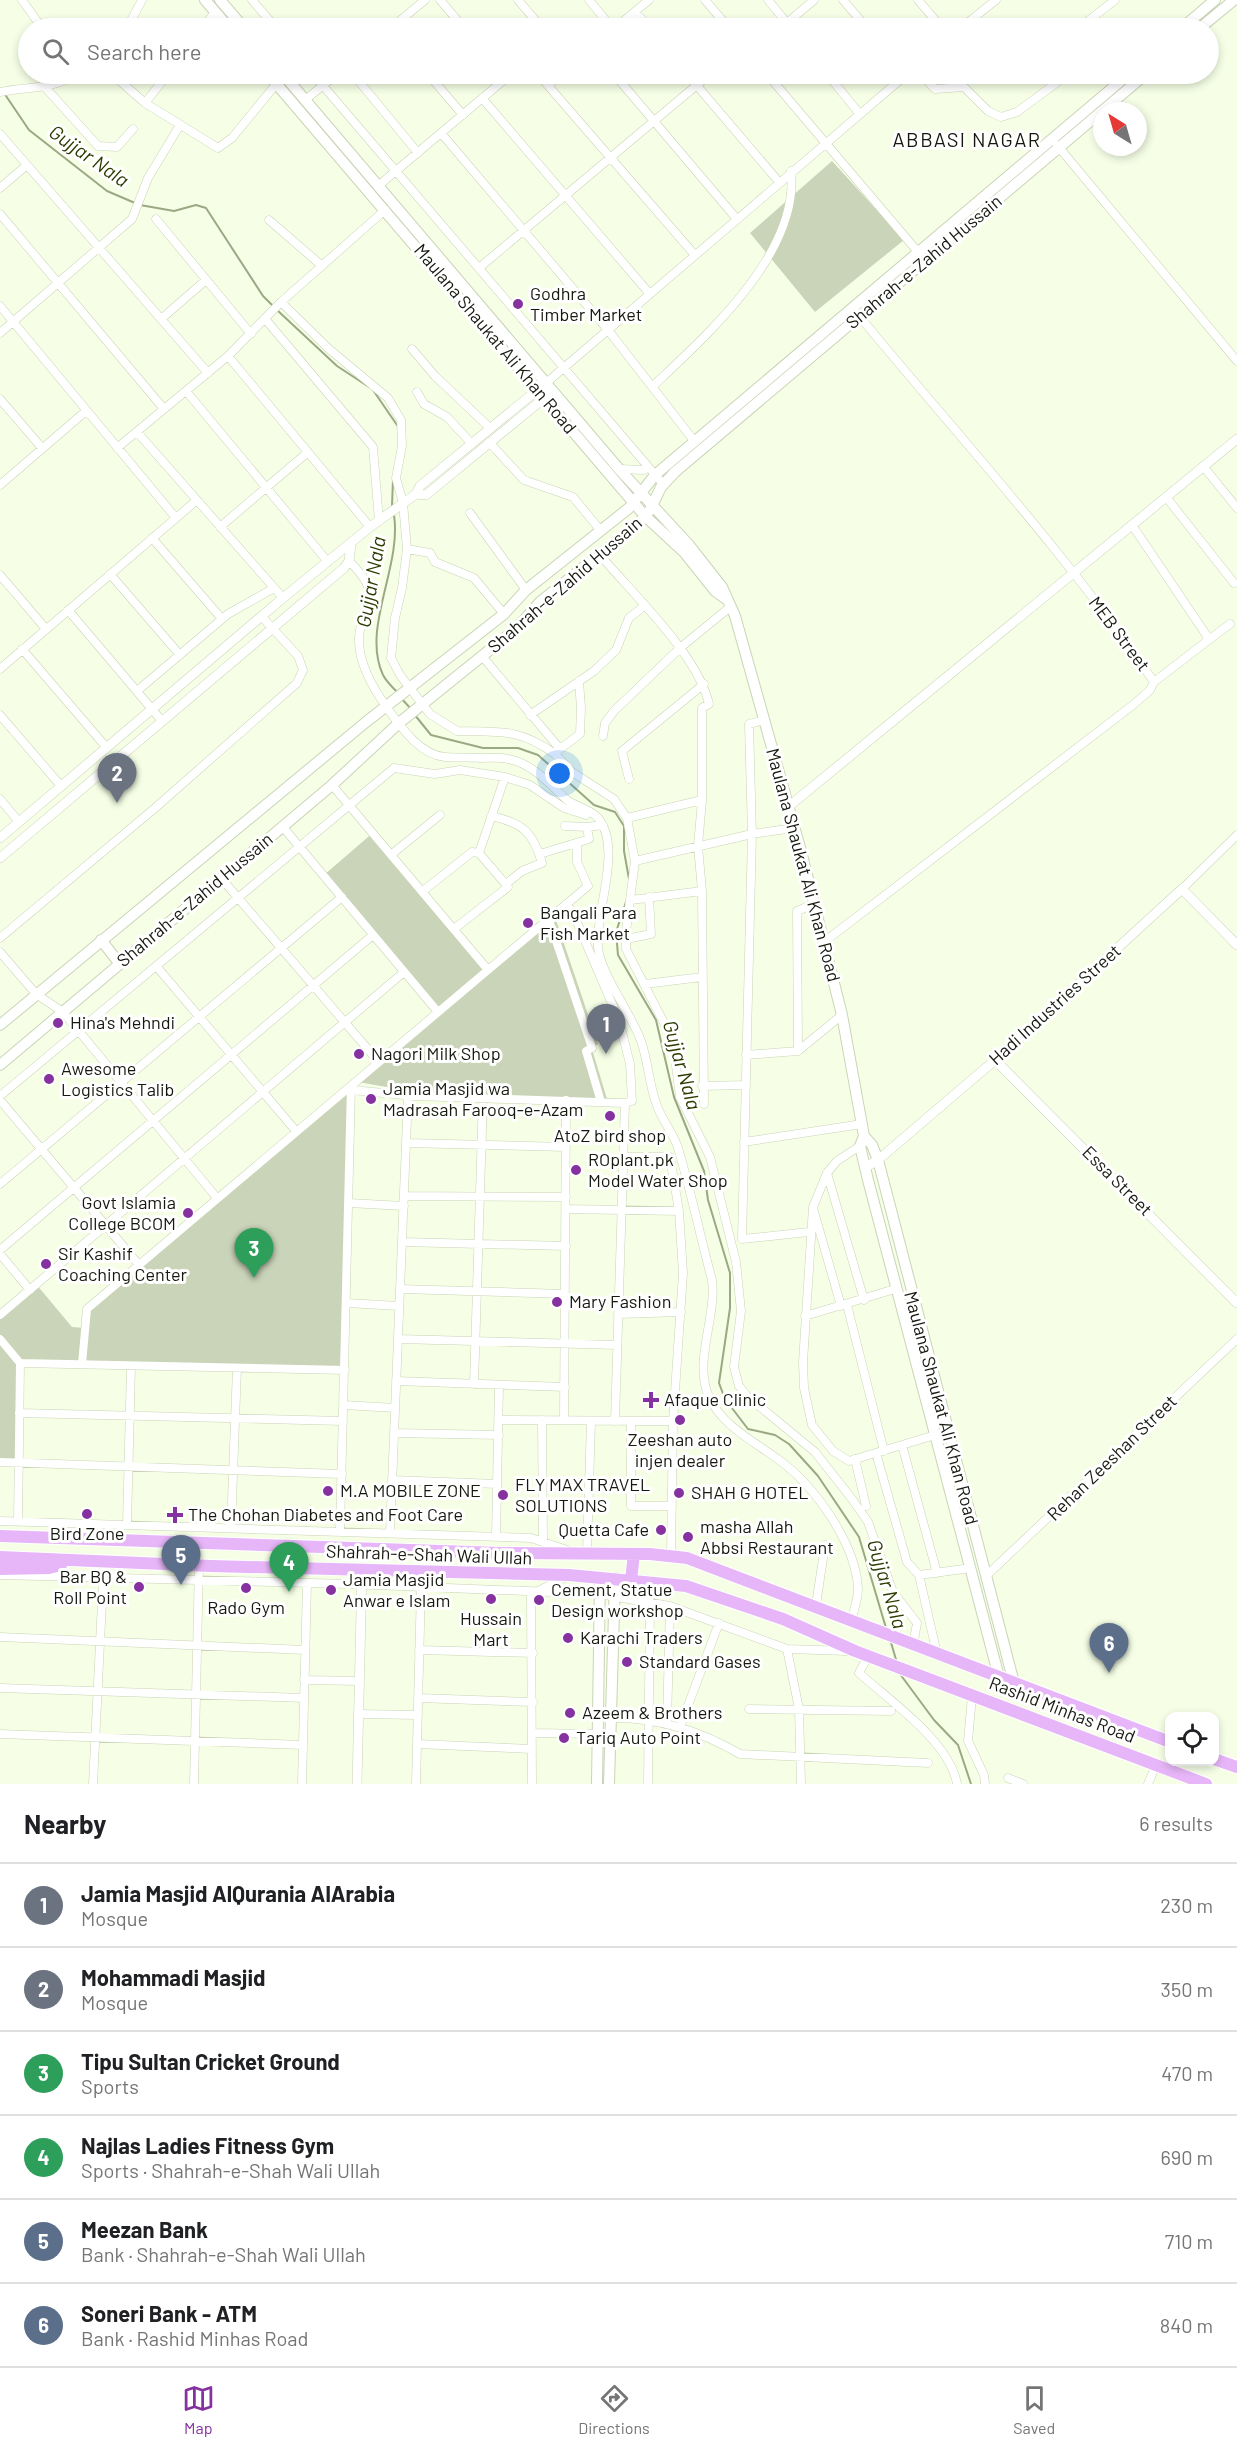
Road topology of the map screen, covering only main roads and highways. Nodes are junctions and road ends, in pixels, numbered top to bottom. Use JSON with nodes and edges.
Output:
{"nodes":[{"id":1,"x":205,"y":0,"type":"edge"},
{"id":2,"x":220,"y":0,"type":"edge"},
{"id":3,"x":1215,"y":0,"type":"edge"},
{"id":4,"x":1234,"y":0,"type":"edge"},
{"id":5,"x":221,"y":18,"type":"edge"},
{"id":6,"x":235,"y":18,"type":"edge"},
{"id":7,"x":1194,"y":18,"type":"edge"},
{"id":8,"x":1212,"y":18,"type":"edge"},
{"id":9,"x":276,"y":84,"type":"edge"},
{"id":10,"x":291,"y":84,"type":"edge"},
{"id":11,"x":1118,"y":84,"type":"edge"},
{"id":12,"x":1133,"y":84,"type":"edge"},
{"id":13,"x":1055,"y":143,"type":"junction"},
{"id":14,"x":545,"y":390,"type":"junction"},
{"id":15,"x":638,"y":499,"type":"junction"},
{"id":16,"x":652,"y":506,"type":"junction"},
{"id":17,"x":645,"y":516,"type":"junction"},
{"id":18,"x":728,"y":603,"type":"junction"},
{"id":19,"x":100,"y":940,"type":"junction"},
{"id":20,"x":120,"y":964,"type":"junction"},
{"id":21,"x":0,"y":1025,"type":"edge"},
{"id":22,"x":0,"y":1065,"type":"edge"},
{"id":23,"x":862,"y":1135,"type":"junction"},
{"id":24,"x":0,"y":1536,"type":"edge"},
{"id":25,"x":212,"y":1543,"type":"junction"},
{"id":26,"x":634,"y":1554,"type":"junction"},
{"id":27,"x":0,"y":1557,"type":"edge"},
{"id":28,"x":74,"y":1561,"type":"junction"},
{"id":29,"x":205,"y":1566,"type":"junction"},
{"id":30,"x":0,"y":1569,"type":"edge"},
{"id":31,"x":600,"y":1577,"type":"junction"},
{"id":32,"x":615,"y":1578,"type":"junction"},
{"id":33,"x":631,"y":1580,"type":"junction"},
{"id":34,"x":889,"y":1636,"type":"joint"},
{"id":35,"x":855,"y":1651,"type":"joint"},
{"id":36,"x":999,"y":1677,"type":"junction"},
{"id":37,"x":1014,"y":1683,"type":"junction"},
{"id":38,"x":1165,"y":1740,"type":"edge"},
{"id":39,"x":1219,"y":1760,"type":"edge"},
{"id":40,"x":1237,"y":1767,"type":"edge"},
{"id":41,"x":597,"y":1784,"type":"edge"},
{"id":42,"x":609,"y":1784,"type":"edge"},
{"id":43,"x":1206,"y":1784,"type":"edge"}],
"edges":[{"from":1,"to":5,"type":"main road"},
{"from":2,"to":6,"type":"main road"},
{"from":3,"to":7,"type":"main road"},
{"from":4,"to":8,"type":"main road"},
{"from":9,"to":14,"type":"main road","name":"Maulana Shaukat Ali Khan Road"},
{"from":10,"to":14,"type":"main road","name":"Maulana Shaukat Ali Khan Road"},
{"from":11,"to":13,"type":"main road","name":"Shahrah-e-Zahid Hussain"},
{"from":12,"to":13,"type":"main road","name":"Shahrah-e-Zahid Hussain"},
{"from":13,"to":15,"type":"main road","name":"Shahrah-e-Zahid Hussain"},
{"from":13,"to":16,"type":"main road","name":"Shahrah-e-Zahid Hussain"},
{"from":14,"to":15,"type":"main road","name":"Maulana Shaukat Ali Khan Road"},
{"from":14,"to":15,"type":"main road","name":"Maulana Shaukat Ali Khan Road"},
{"from":15,"to":16,"type":"main road","name":"Maulana Shaukat Ali Khan Road"},
{"from":15,"to":17,"type":"main road","name":"Maulana Shaukat Ali Khan Road"},
{"from":15,"to":19,"type":"main road","name":"Shahrah-e-Zahid Hussain"},
{"from":16,"to":17,"type":"main road","name":"Shahrah-e-Zahid Hussain"},
{"from":16,"to":18,"type":"main road","name":"Maulana Shaukat Ali Khan Road"},
{"from":17,"to":18,"type":"main road","name":"Maulana Shaukat Ali Khan Road"},
{"from":17,"to":20,"type":"main road","name":"Shahrah-e-Zahid Hussain"},
{"from":18,"to":23,"type":"main road","name":"Maulana Shaukat Ali Khan Road"},
{"from":19,"to":20,"type":"main road"},
{"from":19,"to":21,"type":"main road","name":"Shahrah-e-Zahid Hussain"},
{"from":20,"to":22,"type":"main road","name":"Shahrah-e-Zahid Hussain"},
{"from":23,"to":36,"type":"main road","name":"Maulana Shaukat Ali Khan Road"},
{"from":23,"to":37,"type":"main road","name":"Maulana Shaukat Ali Khan Road"},
{"from":24,"to":25,"type":"main road","name":"Shahrah-e-Shah Wali Ullah"},
{"from":25,"to":26,"type":"main road","name":"Shahrah-e-Shah Wali Ullah"},
{"from":25,"to":29,"type":"main road"},
{"from":26,"to":33,"type":"main road"},
{"from":26,"to":34,"type":"main road","name":"Shahrah-e-Shah Wali Ullah"},
{"from":27,"to":28,"type":"main road","name":"Shahrah-e-Shah Wali Ullah"},
{"from":28,"to":29,"type":"main road","name":"Shahrah-e-Shah Wali Ullah"},
{"from":28,"to":30,"type":"main road"},
{"from":29,"to":31,"type":"main road","name":"Shahrah-e-Shah Wali Ullah"},
{"from":31,"to":32,"type":"main road","name":"Shahrah-e-Shah Wali Ullah"},
{"from":31,"to":41,"type":"main road"},
{"from":32,"to":33,"type":"main road","name":"Shahrah-e-Shah Wali Ullah"},
{"from":32,"to":42,"type":"main road"},
{"from":33,"to":35,"type":"main road","name":"Shahrah-e-Shah Wali Ullah"},
{"from":34,"to":36,"type":"main road","name":"Rashid Minhas Road"},
{"from":35,"to":43,"type":"main road","name":"Rashid Minhas Road"},
{"from":36,"to":37,"type":"main road","name":"Rashid Minhas Road"},
{"from":37,"to":38,"type":"main road","name":"Rashid Minhas Road"},
{"from":39,"to":40,"type":"main road"}]}
